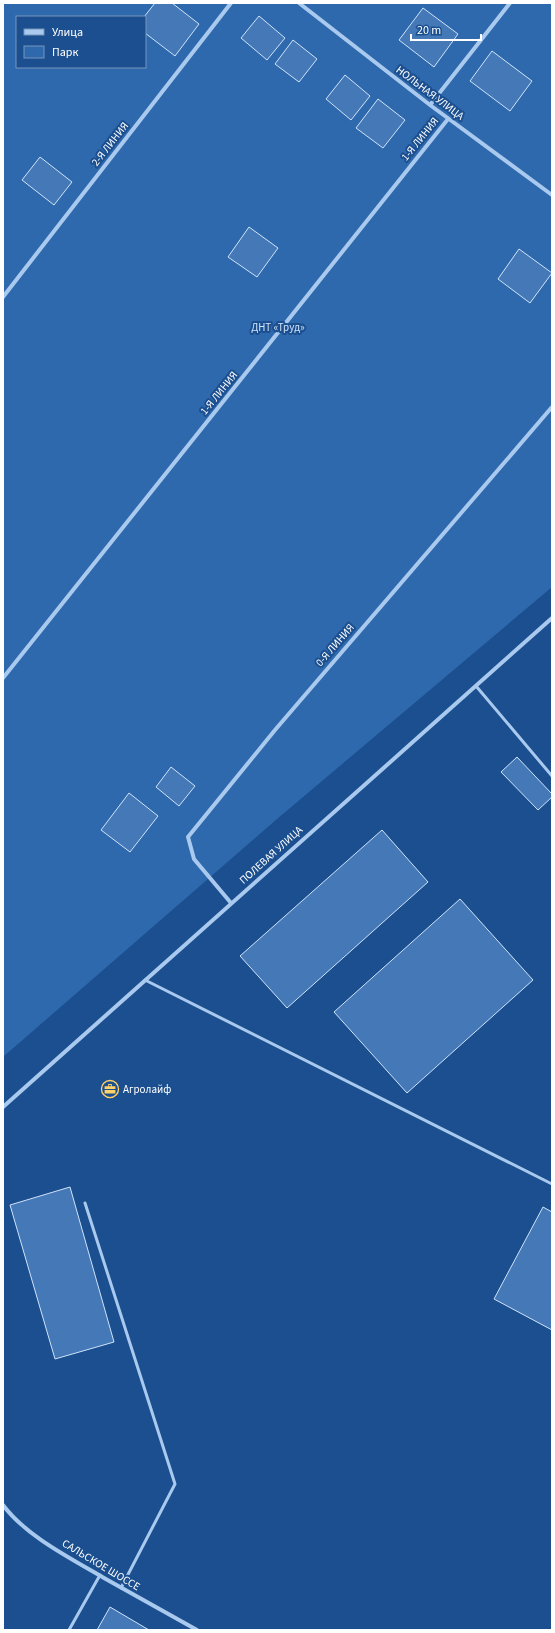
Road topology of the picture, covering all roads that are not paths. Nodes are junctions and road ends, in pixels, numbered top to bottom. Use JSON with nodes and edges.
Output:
{"nodes":[{"id":1,"x":231,"y":3,"type":"edge"},
{"id":2,"x":299,"y":3,"type":"edge"},
{"id":3,"x":510,"y":3,"type":"edge"},
{"id":4,"x":430,"y":105,"type":"junction"},
{"id":5,"x":448,"y":119,"type":"junction"},
{"id":6,"x":552,"y":195,"type":"edge"},
{"id":7,"x":3,"y":297,"type":"edge"},
{"id":8,"x":552,"y":407,"type":"edge"},
{"id":9,"x":552,"y":618,"type":"edge"},
{"id":10,"x":3,"y":678,"type":"edge"},
{"id":11,"x":476,"y":686,"type":"junction"},
{"id":12,"x":552,"y":776,"type":"edge"},
{"id":13,"x":231,"y":903,"type":"junction"},
{"id":14,"x":145,"y":980,"type":"junction"},
{"id":15,"x":3,"y":1107,"type":"edge"},
{"id":16,"x":552,"y":1184,"type":"edge"},
{"id":17,"x":85,"y":1203,"type":"dead end"},
{"id":18,"x":3,"y":1505,"type":"edge"},
{"id":19,"x":100,"y":1576,"type":"junction"},
{"id":20,"x":121,"y":1588,"type":"junction"},
{"id":21,"x":69,"y":1630,"type":"edge"},
{"id":22,"x":197,"y":1630,"type":"edge"}],
"edges":[{"from":1,"to":7,"type":"street","name":"2-Я ЛИНИЯ"},
{"from":2,"to":4,"type":"street","name":"НОЛЬНАЯ УЛИЦА"},
{"from":3,"to":4,"type":"street","name":"1-Я ЛИНИЯ"},
{"from":4,"to":5,"type":"street","name":"НОЛЬНАЯ УЛИЦА"},
{"from":5,"to":6,"type":"street","name":"НОЛЬНАЯ УЛИЦА"},
{"from":5,"to":10,"type":"street","name":"1-Я ЛИНИЯ"},
{"from":8,"to":13,"type":"street","name":"0-Я ЛИНИЯ"},
{"from":9,"to":11,"type":"street","name":"ПОЛЕВАЯ УЛИЦА"},
{"from":11,"to":12,"type":"lane"},
{"from":11,"to":13,"type":"street","name":"ПОЛЕВАЯ УЛИЦА"},
{"from":13,"to":14,"type":"street","name":"ПОЛЕВАЯ УЛИЦА"},
{"from":14,"to":15,"type":"street","name":"ПОЛЕВАЯ УЛИЦА"},
{"from":14,"to":16,"type":"lane"},
{"from":17,"to":20,"type":"lane"},
{"from":18,"to":19,"type":"street","name":"САЛЬСКОЕ ШОССЕ"},
{"from":19,"to":20,"type":"street","name":"САЛЬСКОЕ ШОССЕ"},
{"from":19,"to":21,"type":"lane"},
{"from":20,"to":22,"type":"street","name":"САЛЬСКОЕ ШОССЕ"}]}
